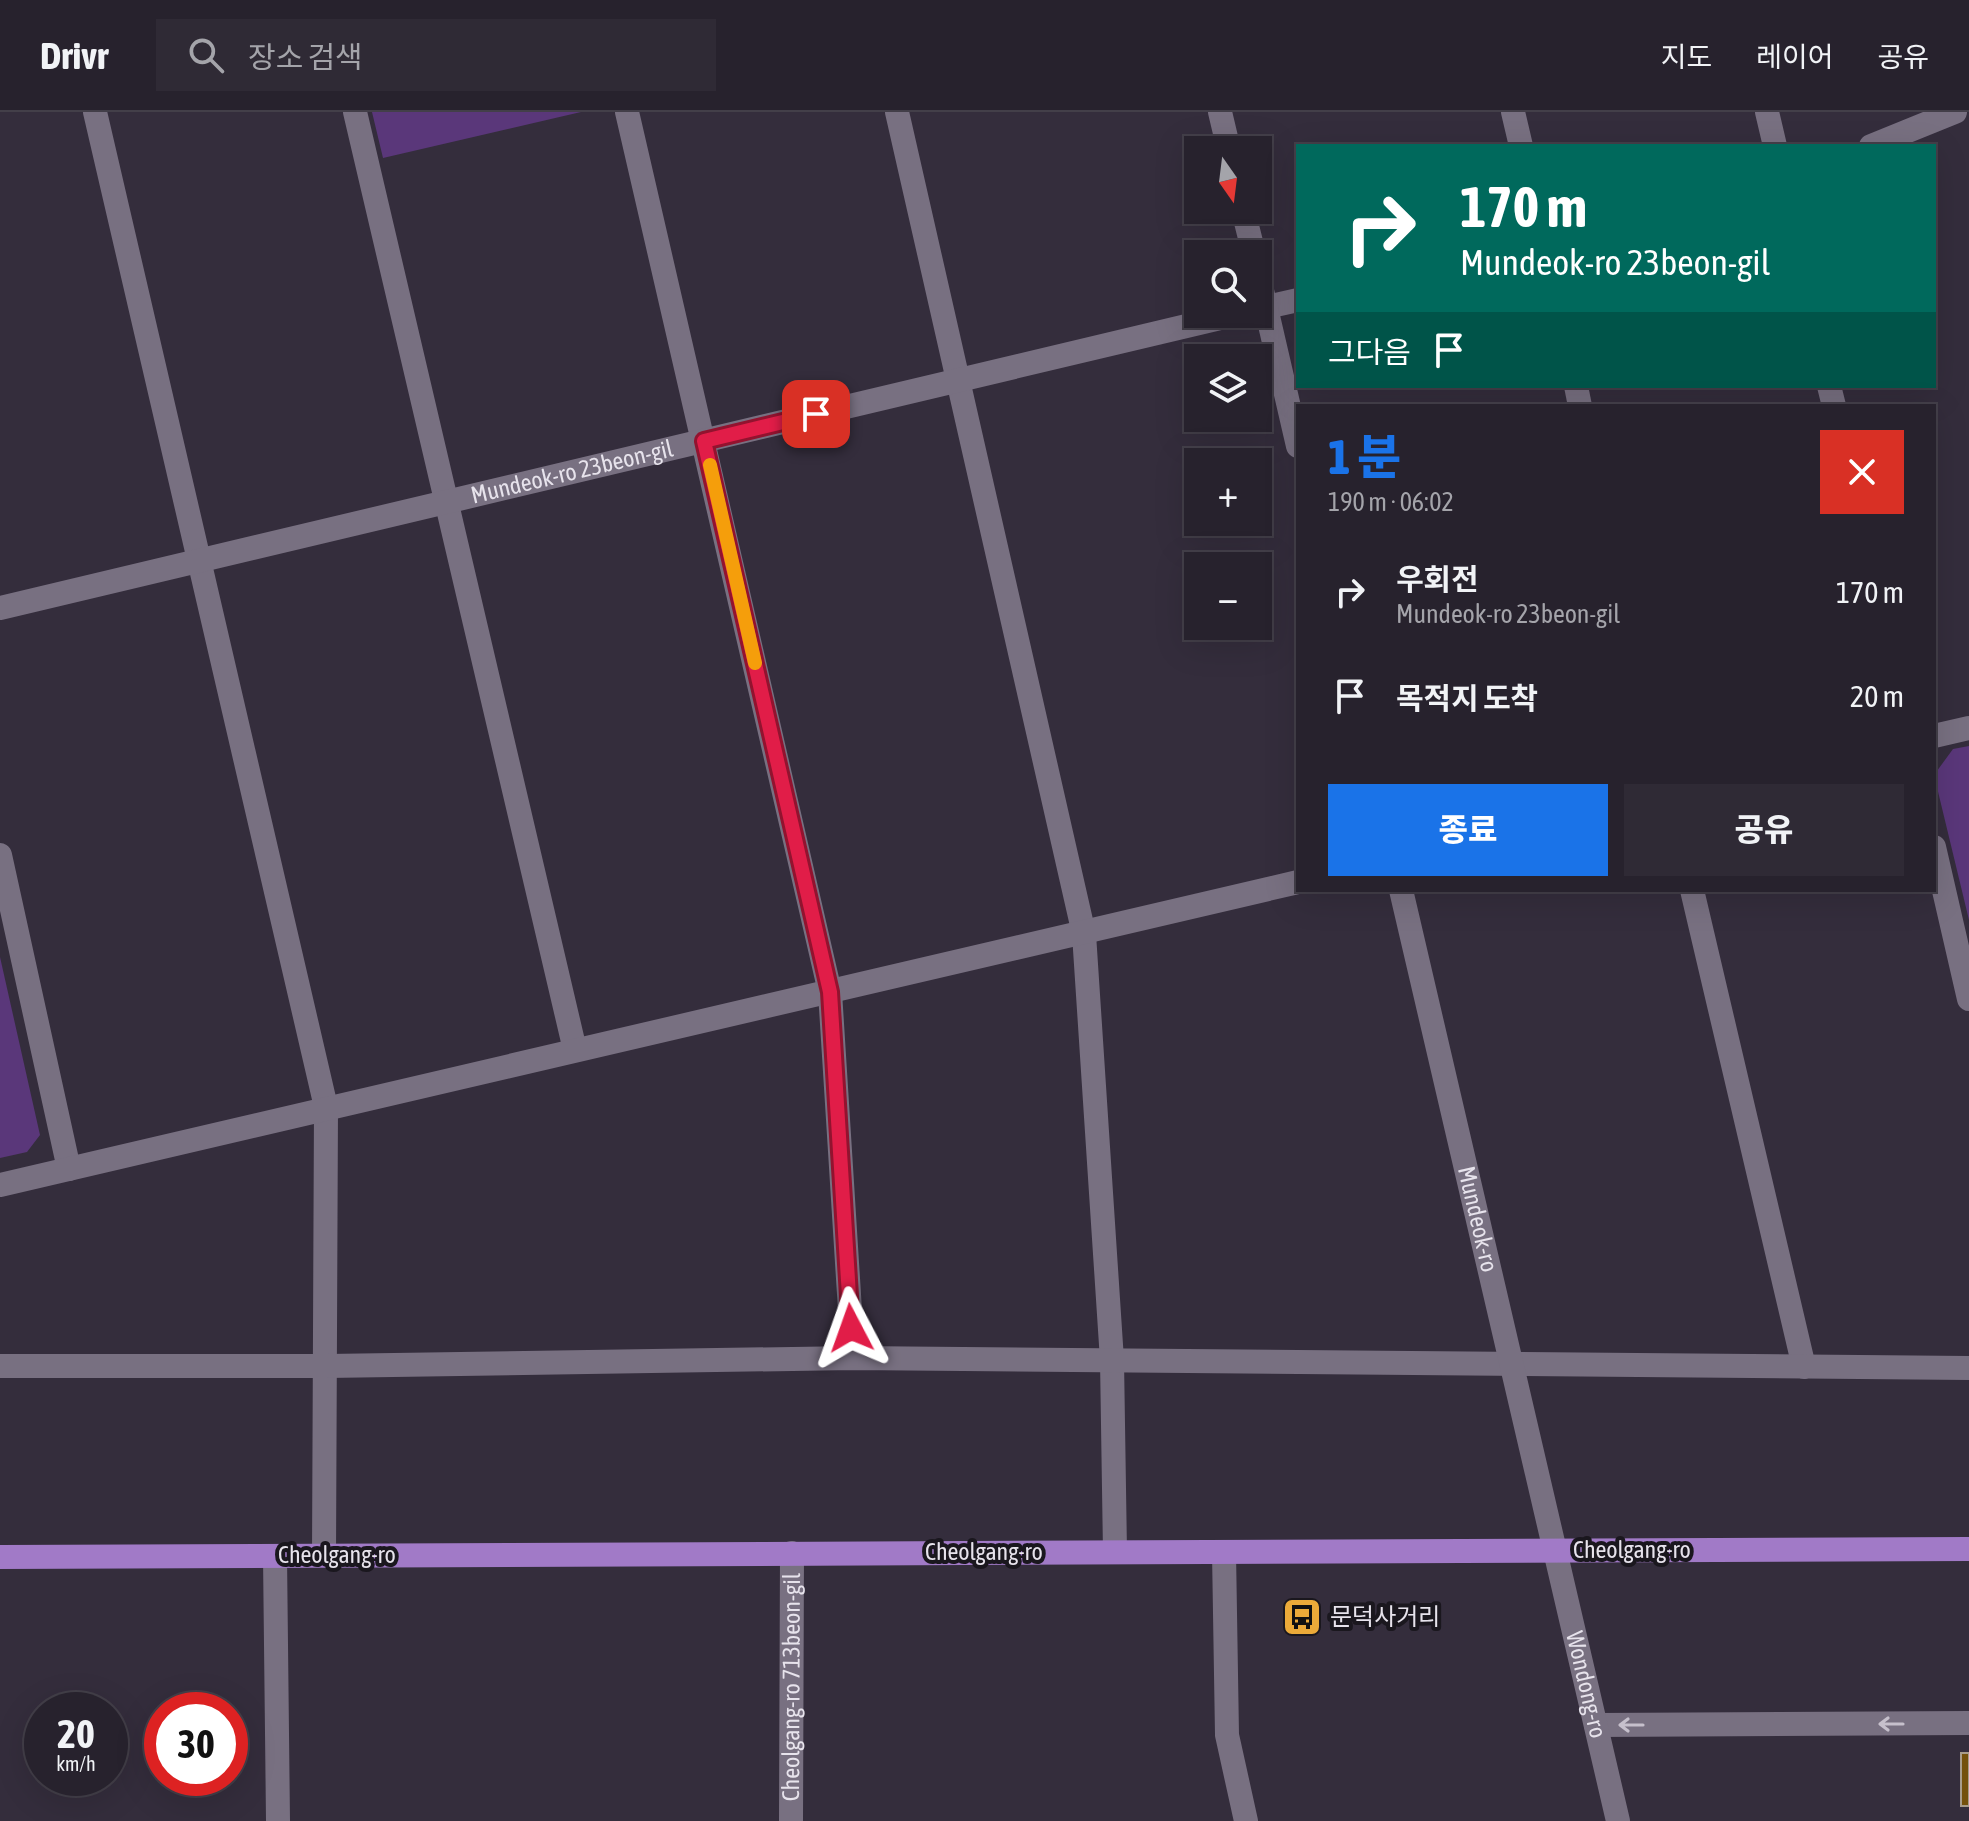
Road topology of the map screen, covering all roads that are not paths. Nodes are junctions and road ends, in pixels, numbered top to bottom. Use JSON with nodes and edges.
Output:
{"nodes":[{"id":1,"x":95,"y":112,"type":"edge"},
{"id":2,"x":355,"y":112,"type":"edge"},
{"id":3,"x":627,"y":112,"type":"edge"},
{"id":4,"x":897,"y":112,"type":"edge"},
{"id":5,"x":1220,"y":112,"type":"edge"},
{"id":6,"x":1513,"y":112,"type":"edge"},
{"id":7,"x":1767,"y":112,"type":"edge"},
{"id":8,"x":1955,"y":112,"type":"edge"},
{"id":9,"x":1226,"y":136,"type":"edge"},
{"id":10,"x":1521,"y":144,"type":"edge"},
{"id":11,"x":1775,"y":144,"type":"edge"},
{"id":12,"x":1876,"y":144,"type":"edge"},
{"id":13,"x":1296,"y":300,"type":"edge"},
{"id":14,"x":1272,"y":306,"type":"edge"},
{"id":15,"x":1184,"y":327,"type":"edge"},
{"id":16,"x":1267,"y":328,"type":"edge"},
{"id":17,"x":955,"y":381,"type":"junction"},
{"id":18,"x":1296,"y":438,"type":"edge"},
{"id":19,"x":704,"y":441,"type":"junction"},
{"id":20,"x":447,"y":502,"type":"junction"},
{"id":21,"x":199,"y":562,"type":"junction"},
{"id":22,"x":0,"y":608,"type":"edge"},
{"id":23,"x":1969,"y":728,"type":"edge"},
{"id":24,"x":1936,"y":736,"type":"edge"},
{"id":25,"x":0,"y":855,"type":"edge"},
{"id":26,"x":1936,"y":856,"type":"edge"},
{"id":27,"x":1296,"y":882,"type":"edge"},
{"id":28,"x":1401,"y":892,"type":"edge"},
{"id":29,"x":1692,"y":892,"type":"edge"},
{"id":30,"x":1084,"y":934,"type":"junction"},
{"id":31,"x":830,"y":992,"type":"junction"},
{"id":32,"x":1969,"y":999,"type":"edge"},
{"id":33,"x":575,"y":1050,"type":"junction"},
{"id":34,"x":326,"y":1107,"type":"junction"},
{"id":35,"x":69,"y":1169,"type":"junction"},
{"id":36,"x":0,"y":1185,"type":"edge"},
{"id":37,"x":853,"y":1358,"type":"junction"},
{"id":38,"x":1112,"y":1360,"type":"junction"},
{"id":39,"x":1511,"y":1364,"type":"junction"},
{"id":40,"x":0,"y":1366,"type":"edge"},
{"id":41,"x":327,"y":1366,"type":"junction"},
{"id":42,"x":1804,"y":1367,"type":"junction"},
{"id":43,"x":1969,"y":1368,"type":"edge"},
{"id":44,"x":1969,"y":1549,"type":"edge"},
{"id":45,"x":1555,"y":1550,"type":"junction"},
{"id":46,"x":1115,"y":1552,"type":"junction"},
{"id":47,"x":1224,"y":1552,"type":"junction"},
{"id":48,"x":792,"y":1553,"type":"junction"},
{"id":49,"x":324,"y":1555,"type":"junction"},
{"id":50,"x":275,"y":1556,"type":"junction"},
{"id":51,"x":0,"y":1557,"type":"edge"},
{"id":52,"x":1969,"y":1723,"type":"edge"},
{"id":53,"x":1596,"y":1725,"type":"junction"},
{"id":54,"x":278,"y":1821,"type":"edge"},
{"id":55,"x":791,"y":1821,"type":"edge"},
{"id":56,"x":1246,"y":1821,"type":"edge"},
{"id":57,"x":1618,"y":1821,"type":"edge"}],
"edges":[{"from":1,"to":21,"type":"street"},
{"from":2,"to":20,"type":"street"},
{"from":3,"to":19,"type":"street"},
{"from":4,"to":17,"type":"street"},
{"from":5,"to":9,"type":"street"},
{"from":6,"to":10,"type":"street"},
{"from":7,"to":11,"type":"street"},
{"from":8,"to":12,"type":"street"},
{"from":13,"to":14,"type":"street"},
{"from":15,"to":17,"type":"street","name":"Mundeok-ro 23beon-gil"},
{"from":16,"to":18,"type":"street"},
{"from":17,"to":19,"type":"street","name":"Mundeok-ro 23beon-gil"},
{"from":17,"to":30,"type":"street"},
{"from":19,"to":20,"type":"street","name":"Mundeok-ro 23beon-gil"},
{"from":19,"to":31,"type":"street"},
{"from":20,"to":21,"type":"street","name":"Mundeok-ro 23beon-gil"},
{"from":20,"to":33,"type":"street"},
{"from":21,"to":22,"type":"street","name":"Mundeok-ro 23beon-gil"},
{"from":21,"to":34,"type":"street"},
{"from":23,"to":24,"type":"street"},
{"from":25,"to":35,"type":"street"},
{"from":26,"to":32,"type":"street"},
{"from":27,"to":30,"type":"street"},
{"from":28,"to":39,"type":"street","name":"Mundeok-ro"},
{"from":29,"to":42,"type":"street"},
{"from":30,"to":31,"type":"street"},
{"from":30,"to":38,"type":"street"},
{"from":31,"to":33,"type":"street"},
{"from":31,"to":37,"type":"street"},
{"from":33,"to":34,"type":"street"},
{"from":34,"to":35,"type":"street"},
{"from":34,"to":41,"type":"street"},
{"from":35,"to":36,"type":"street"},
{"from":37,"to":38,"type":"street"},
{"from":37,"to":41,"type":"street"},
{"from":38,"to":39,"type":"street"},
{"from":38,"to":46,"type":"street"},
{"from":39,"to":42,"type":"street"},
{"from":39,"to":45,"type":"street","name":"Mundeok-ro"},
{"from":40,"to":41,"type":"street"},
{"from":41,"to":49,"type":"street"},
{"from":42,"to":43,"type":"street"},
{"from":44,"to":45,"type":"main road","name":"Cheolgang-ro"},
{"from":45,"to":47,"type":"main road","name":"Cheolgang-ro"},
{"from":45,"to":53,"type":"street","name":"Wondong-ro"},
{"from":46,"to":47,"type":"main road","name":"Cheolgang-ro"},
{"from":46,"to":48,"type":"main road","name":"Cheolgang-ro"},
{"from":47,"to":56,"type":"street"},
{"from":48,"to":49,"type":"main road","name":"Cheolgang-ro"},
{"from":48,"to":55,"type":"street","name":"Cheolgang-ro 713beon-gil"},
{"from":49,"to":50,"type":"main road","name":"Cheolgang-ro"},
{"from":50,"to":51,"type":"main road","name":"Cheolgang-ro"},
{"from":50,"to":54,"type":"street"},
{"from":52,"to":53,"type":"street","one_way":true},
{"from":53,"to":57,"type":"street","name":"Wondong-ro"}]}
